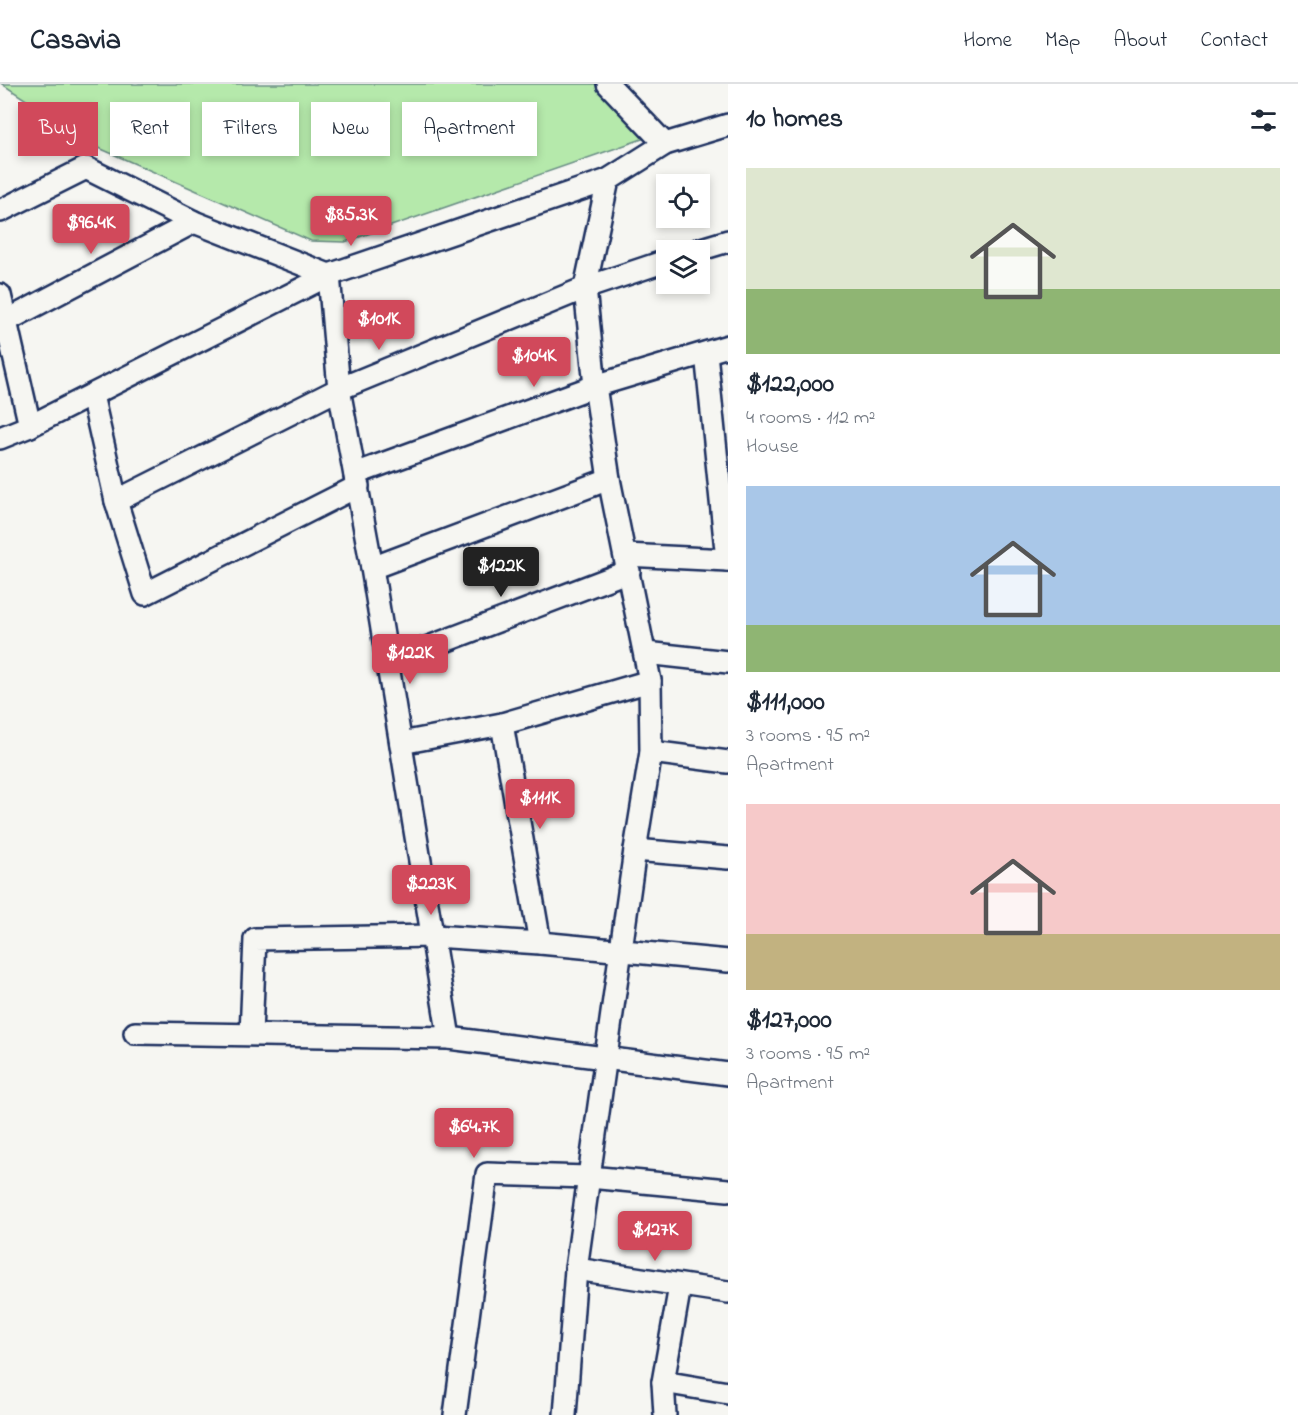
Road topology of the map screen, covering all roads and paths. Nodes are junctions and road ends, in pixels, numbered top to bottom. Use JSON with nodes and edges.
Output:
{"nodes":[{"id":1,"x":608,"y":84,"type":"edge"},
{"id":2,"x":728,"y":124,"type":"edge"},
{"id":3,"x":665,"y":144,"type":"junction"},
{"id":4,"x":608,"y":180,"type":"junction"},
{"id":5,"x":0,"y":211,"type":"edge"},
{"id":6,"x":194,"y":222,"type":"junction"},
{"id":7,"x":728,"y":241,"type":"edge"},
{"id":8,"x":710,"y":246,"type":"edge"},
{"id":9,"x":656,"y":264,"type":"edge"},
{"id":10,"x":329,"y":275,"type":"junction"},
{"id":11,"x":585,"y":288,"type":"junction"},
{"id":12,"x":0,"y":294,"type":"edge"},
{"id":13,"x":6,"y":321,"type":"junction"},
{"id":14,"x":728,"y":346,"type":"edge"},
{"id":15,"x":706,"y":353,"type":"junction"},
{"id":16,"x":595,"y":386,"type":"junction"},
{"id":17,"x":339,"y":389,"type":"junction"},
{"id":18,"x":92,"y":394,"type":"junction"},
{"id":19,"x":30,"y":426,"type":"junction"},
{"id":20,"x":0,"y":438,"type":"edge"},
{"id":21,"x":609,"y":479,"type":"junction"},
{"id":22,"x":357,"y":480,"type":"junction"},
{"id":23,"x":116,"y":501,"type":"junction"},
{"id":24,"x":727,"y":560,"type":"edge"},
{"id":25,"x":627,"y":563,"type":"junction"},
{"id":26,"x":372,"y":568,"type":"junction"},
{"id":27,"x":646,"y":653,"type":"junction"},
{"id":28,"x":728,"y":662,"type":"edge"},
{"id":29,"x":387,"y":663,"type":"junction"},
{"id":30,"x":650,"y":681,"type":"junction"},
{"id":31,"x":502,"y":724,"type":"junction"},
{"id":32,"x":401,"y":743,"type":"junction"},
{"id":33,"x":651,"y":752,"type":"junction"},
{"id":34,"x":728,"y":762,"type":"edge"},
{"id":35,"x":634,"y":850,"type":"junction"},
{"id":36,"x":728,"y":858,"type":"edge"},
{"id":37,"x":434,"y":936,"type":"junction"},
{"id":38,"x":540,"y":943,"type":"junction"},
{"id":39,"x":621,"y":951,"type":"junction"},
{"id":40,"x":728,"y":961,"type":"edge"},
{"id":41,"x":135,"y":1033,"type":"dead end"},
{"id":42,"x":251,"y":1034,"type":"junction"},
{"id":43,"x":449,"y":1038,"type":"junction"},
{"id":44,"x":606,"y":1059,"type":"junction"},
{"id":45,"x":728,"y":1074,"type":"edge"},
{"id":46,"x":589,"y":1178,"type":"junction"},
{"id":47,"x":728,"y":1191,"type":"edge"},
{"id":48,"x":576,"y":1269,"type":"junction"},
{"id":49,"x":680,"y":1286,"type":"junction"},
{"id":50,"x":728,"y":1292,"type":"edge"},
{"id":51,"x":663,"y":1382,"type":"junction"},
{"id":52,"x":728,"y":1393,"type":"edge"},
{"id":53,"x":455,"y":1415,"type":"edge"},
{"id":54,"x":565,"y":1415,"type":"edge"},
{"id":55,"x":665,"y":1415,"type":"edge"}],
"edges":[{"from":1,"to":3,"type":"street"},
{"from":2,"to":3,"type":"street"},
{"from":3,"to":4,"type":"street"},
{"from":4,"to":10,"type":"street"},
{"from":4,"to":11,"type":"street"},
{"from":5,"to":6,"type":"street"},
{"from":6,"to":10,"type":"street"},
{"from":6,"to":13,"type":"street"},
{"from":7,"to":8,"type":"street"},
{"from":9,"to":11,"type":"street"},
{"from":10,"to":17,"type":"street"},
{"from":10,"to":18,"type":"street"},
{"from":11,"to":16,"type":"street"},
{"from":11,"to":17,"type":"street"},
{"from":12,"to":13,"type":"street"},
{"from":13,"to":19,"type":"street"},
{"from":14,"to":15,"type":"street"},
{"from":15,"to":16,"type":"street"},
{"from":15,"to":24,"type":"street"},
{"from":16,"to":21,"type":"street"},
{"from":16,"to":22,"type":"street"},
{"from":17,"to":22,"type":"street"},
{"from":17,"to":23,"type":"street"},
{"from":18,"to":19,"type":"street"},
{"from":18,"to":23,"type":"street"},
{"from":19,"to":20,"type":"street"},
{"from":21,"to":25,"type":"street"},
{"from":21,"to":26,"type":"street"},
{"from":22,"to":23,"type":"street"},
{"from":22,"to":26,"type":"street"},
{"from":24,"to":25,"type":"street"},
{"from":25,"to":27,"type":"street"},
{"from":25,"to":29,"type":"street"},
{"from":26,"to":29,"type":"street"},
{"from":27,"to":28,"type":"street"},
{"from":27,"to":30,"type":"street"},
{"from":29,"to":32,"type":"street"},
{"from":30,"to":31,"type":"street"},
{"from":30,"to":33,"type":"street"},
{"from":31,"to":32,"type":"street"},
{"from":31,"to":38,"type":"street"},
{"from":32,"to":37,"type":"street"},
{"from":33,"to":34,"type":"street"},
{"from":33,"to":35,"type":"street"},
{"from":35,"to":36,"type":"street"},
{"from":35,"to":39,"type":"street"},
{"from":37,"to":38,"type":"street"},
{"from":37,"to":42,"type":"street"},
{"from":37,"to":43,"type":"street"},
{"from":38,"to":39,"type":"street"},
{"from":39,"to":40,"type":"street"},
{"from":39,"to":44,"type":"street"},
{"from":41,"to":42,"type":"street"},
{"from":42,"to":43,"type":"street"},
{"from":43,"to":44,"type":"street"},
{"from":44,"to":45,"type":"street"},
{"from":44,"to":46,"type":"street"},
{"from":46,"to":47,"type":"street"},
{"from":46,"to":48,"type":"street"},
{"from":46,"to":53,"type":"street"},
{"from":48,"to":49,"type":"street"},
{"from":48,"to":54,"type":"street"},
{"from":49,"to":50,"type":"street"},
{"from":49,"to":51,"type":"street"},
{"from":51,"to":52,"type":"street"},
{"from":51,"to":55,"type":"street"}]}
